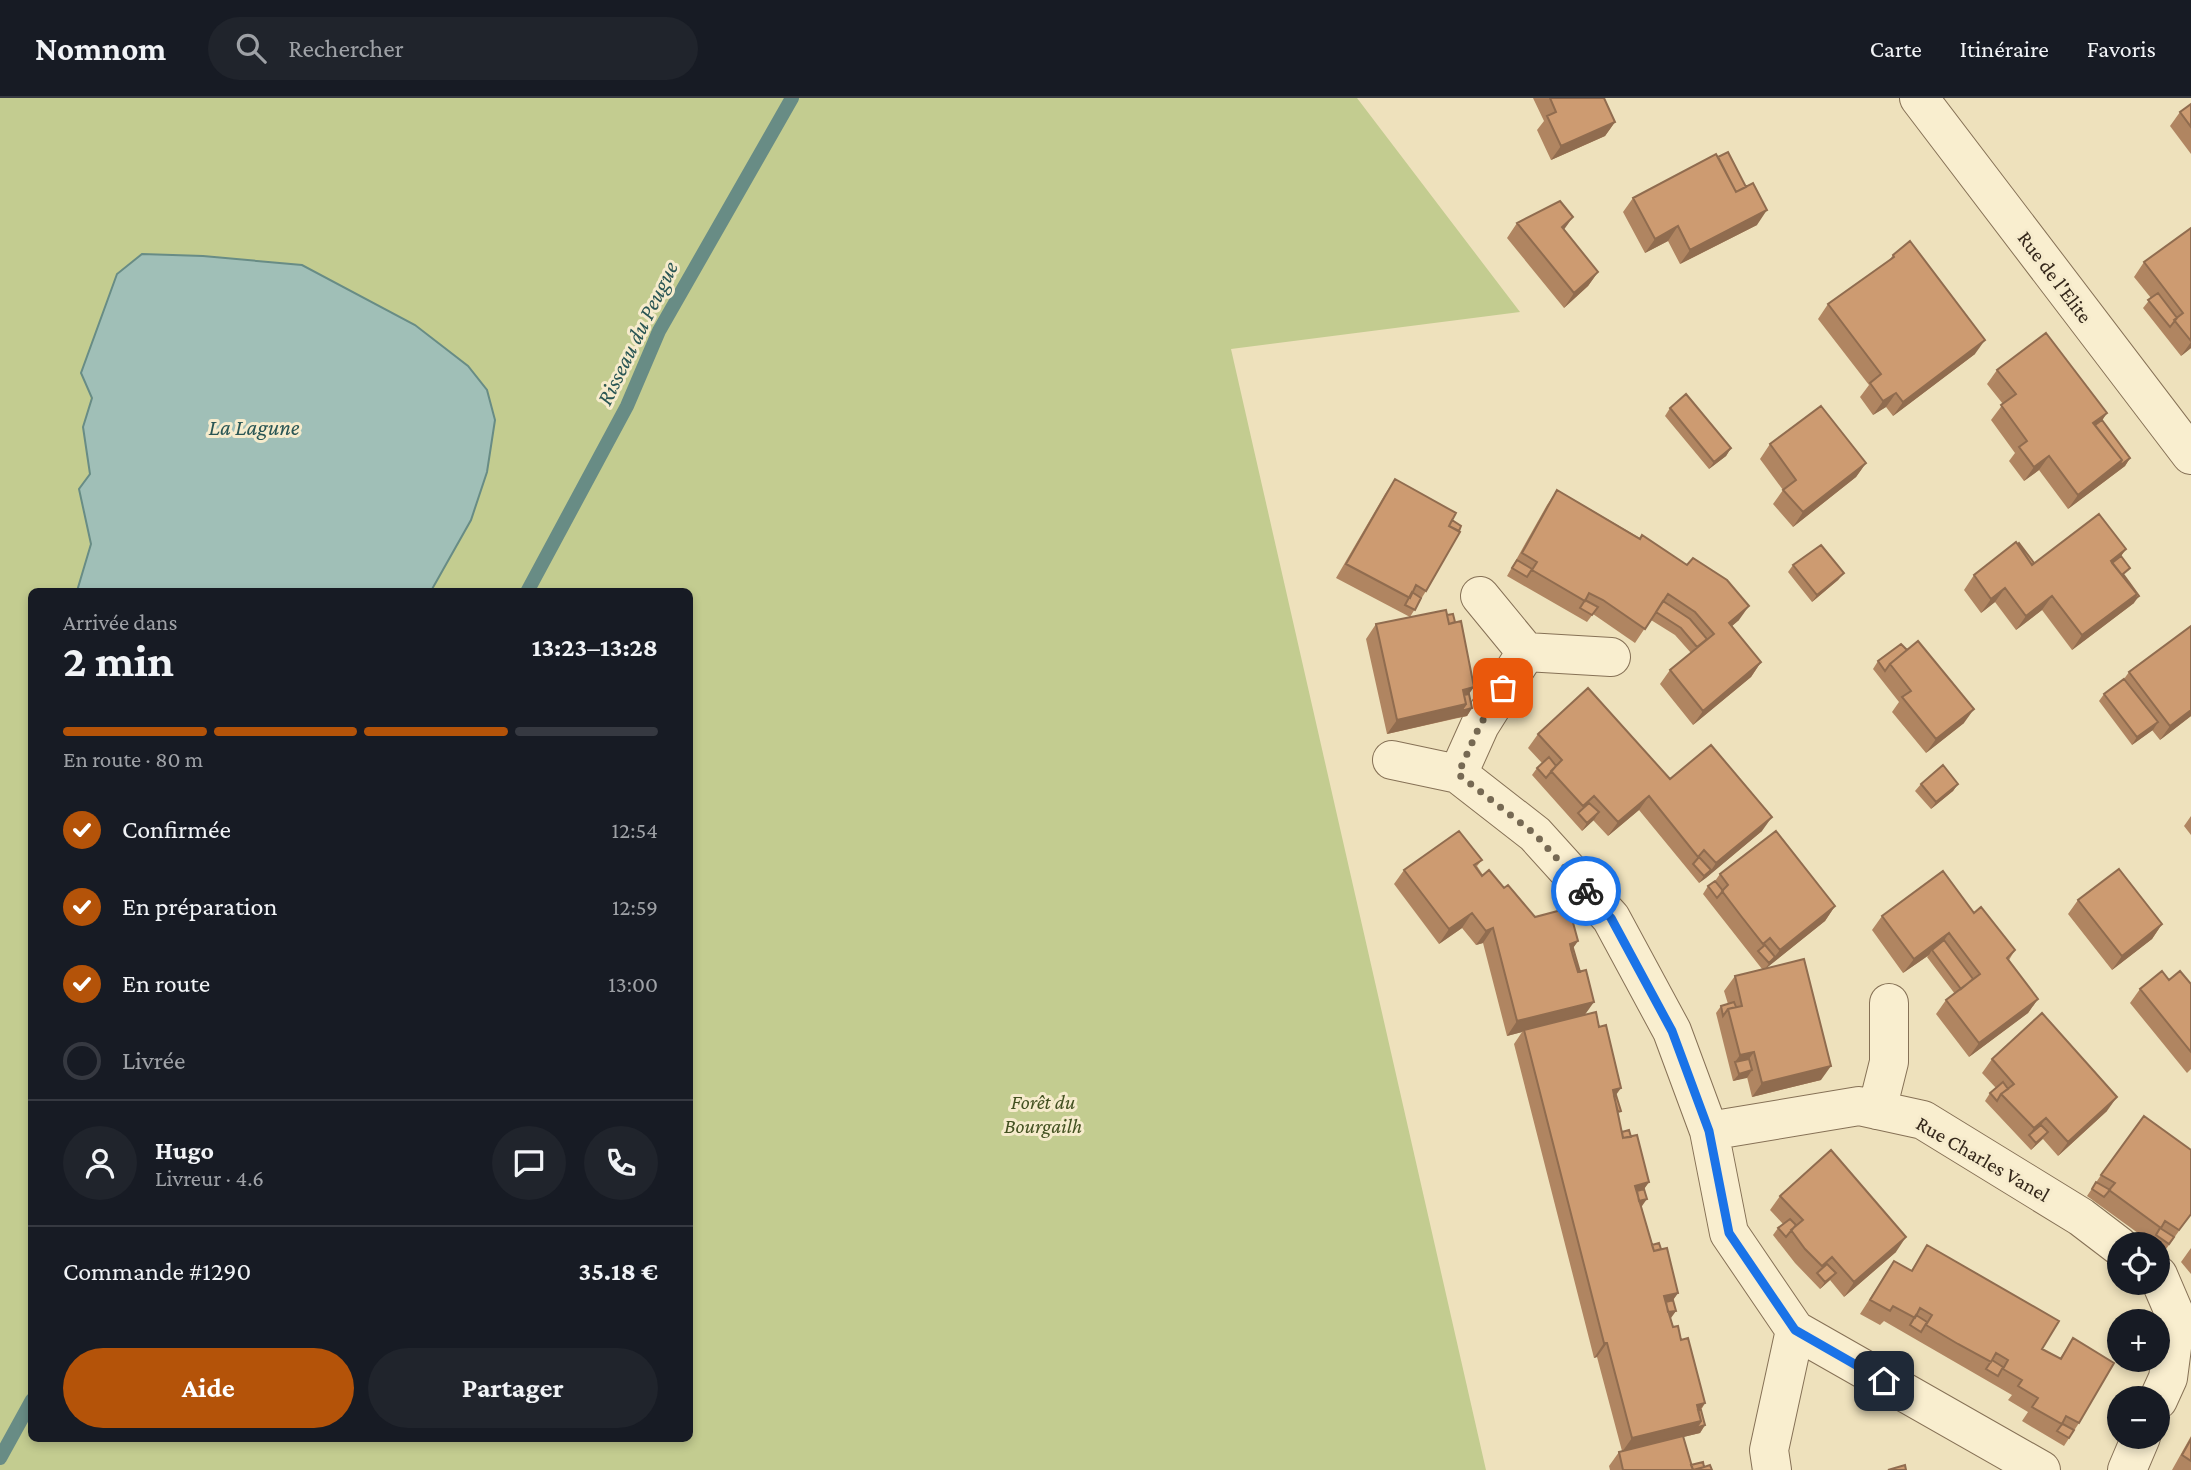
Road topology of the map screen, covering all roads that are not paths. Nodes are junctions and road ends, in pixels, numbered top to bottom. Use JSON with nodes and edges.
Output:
{"nodes":[{"id":1,"x":1919,"y":98,"type":"edge"},
{"id":2,"x":2191,"y":455,"type":"edge"},
{"id":3,"x":1480,"y":596,"type":"dead end"},
{"id":4,"x":1527,"y":652,"type":"junction"},
{"id":5,"x":1611,"y":657,"type":"dead end"},
{"id":6,"x":1392,"y":760,"type":"dead end"},
{"id":7,"x":1458,"y":774,"type":"junction"},
{"id":8,"x":1889,"y":1003,"type":"dead end"},
{"id":9,"x":1877,"y":1110,"type":"junction"},
{"id":10,"x":1709,"y":1131,"type":"junction"},
{"id":11,"x":2107,"y":1237,"type":"edge"},
{"id":12,"x":2167,"y":1295,"type":"edge"},
{"id":13,"x":1795,"y":1330,"type":"junction"},
{"id":14,"x":2164,"y":1386,"type":"edge"},
{"id":15,"x":2136,"y":1449,"type":"edge"},
{"id":16,"x":1772,"y":1470,"type":"edge"},
{"id":17,"x":2041,"y":1470,"type":"edge"},
{"id":18,"x":2127,"y":1470,"type":"edge"}],
"edges":[{"from":1,"to":2,"type":"street","name":"Rue de l'Elite"},
{"from":3,"to":4,"type":"street"},
{"from":4,"to":5,"type":"street"},
{"from":4,"to":7,"type":"street"},
{"from":6,"to":7,"type":"street"},
{"from":7,"to":10,"type":"street"},
{"from":8,"to":9,"type":"street"},
{"from":9,"to":10,"type":"street","name":"Rue Charles Vanel"},
{"from":9,"to":11,"type":"street","name":"Rue Charles Vanel"},
{"from":10,"to":13,"type":"street"},
{"from":12,"to":14,"type":"street"},
{"from":13,"to":16,"type":"street"},
{"from":13,"to":17,"type":"street"},
{"from":15,"to":18,"type":"street"}]}
